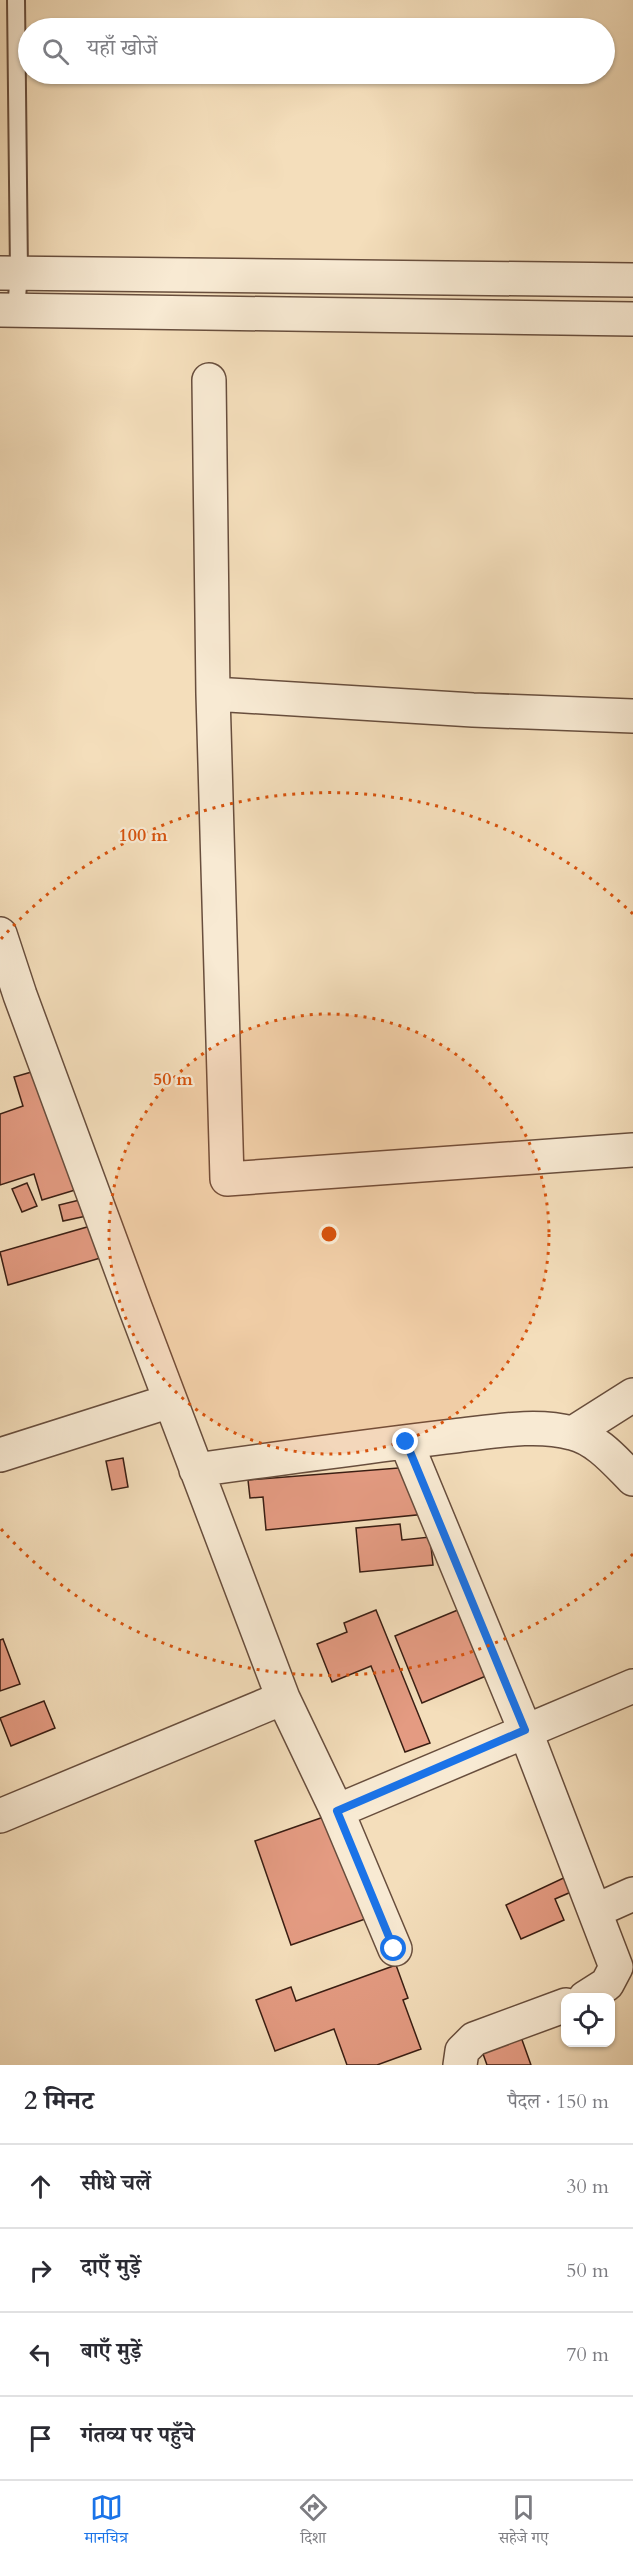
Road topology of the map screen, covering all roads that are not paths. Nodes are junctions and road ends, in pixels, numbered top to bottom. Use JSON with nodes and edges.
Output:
{"nodes":[{"id":1,"x":16,"y":0,"type":"edge"},
{"id":2,"x":10,"y":273,"type":"edge"},
{"id":3,"x":633,"y":280,"type":"edge"},
{"id":4,"x":8,"y":310,"type":"edge"},
{"id":5,"x":633,"y":319,"type":"edge"},
{"id":6,"x":209,"y":380,"type":"dead end"},
{"id":7,"x":213,"y":694,"type":"junction"},
{"id":8,"x":633,"y":716,"type":"edge"},
{"id":9,"x":0,"y":934,"type":"edge"},
{"id":10,"x":10,"y":998,"type":"edge"},
{"id":11,"x":633,"y":1150,"type":"edge"},
{"id":12,"x":633,"y":1395,"type":"edge"},
{"id":13,"x":170,"y":1401,"type":"junction"},
{"id":14,"x":573,"y":1433,"type":"junction"},
{"id":15,"x":406,"y":1442,"type":"junction"},
{"id":16,"x":0,"y":1455,"type":"edge"},
{"id":17,"x":196,"y":1470,"type":"junction"},
{"id":18,"x":633,"y":1479,"type":"edge"},
{"id":19,"x":633,"y":1686,"type":"edge"},
{"id":20,"x":283,"y":1698,"type":"junction"},
{"id":21,"x":525,"y":1730,"type":"junction"},
{"id":22,"x":337,"y":1811,"type":"junction"},
{"id":23,"x":0,"y":1816,"type":"edge"},
{"id":24,"x":633,"y":1894,"type":"edge"},
{"id":25,"x":595,"y":1911,"type":"junction"},
{"id":26,"x":394,"y":1949,"type":"dead end"},
{"id":27,"x":593,"y":1993,"type":"edge"},
{"id":28,"x":561,"y":2007,"type":"edge"},
{"id":29,"x":460,"y":2065,"type":"edge"}],
"edges":[{"from":1,"to":2,"type":"lane"},
{"from":2,"to":3,"type":"street"},
{"from":2,"to":4,"type":"lane"},
{"from":4,"to":5,"type":"street"},
{"from":6,"to":7,"type":"street"},
{"from":7,"to":8,"type":"street"},
{"from":7,"to":11,"type":"street"},
{"from":9,"to":10,"type":"street"},
{"from":10,"to":13,"type":"street"},
{"from":12,"to":14,"type":"street"},
{"from":13,"to":16,"type":"street"},
{"from":13,"to":17,"type":"street"},
{"from":14,"to":15,"type":"street"},
{"from":14,"to":18,"type":"street"},
{"from":15,"to":17,"type":"street"},
{"from":15,"to":21,"type":"street"},
{"from":17,"to":20,"type":"street"},
{"from":19,"to":21,"type":"street"},
{"from":20,"to":22,"type":"street"},
{"from":20,"to":23,"type":"street"},
{"from":21,"to":22,"type":"street"},
{"from":21,"to":25,"type":"street"},
{"from":22,"to":26,"type":"street"},
{"from":24,"to":25,"type":"street"},
{"from":25,"to":27,"type":"street"},
{"from":28,"to":29,"type":"street"}]}
